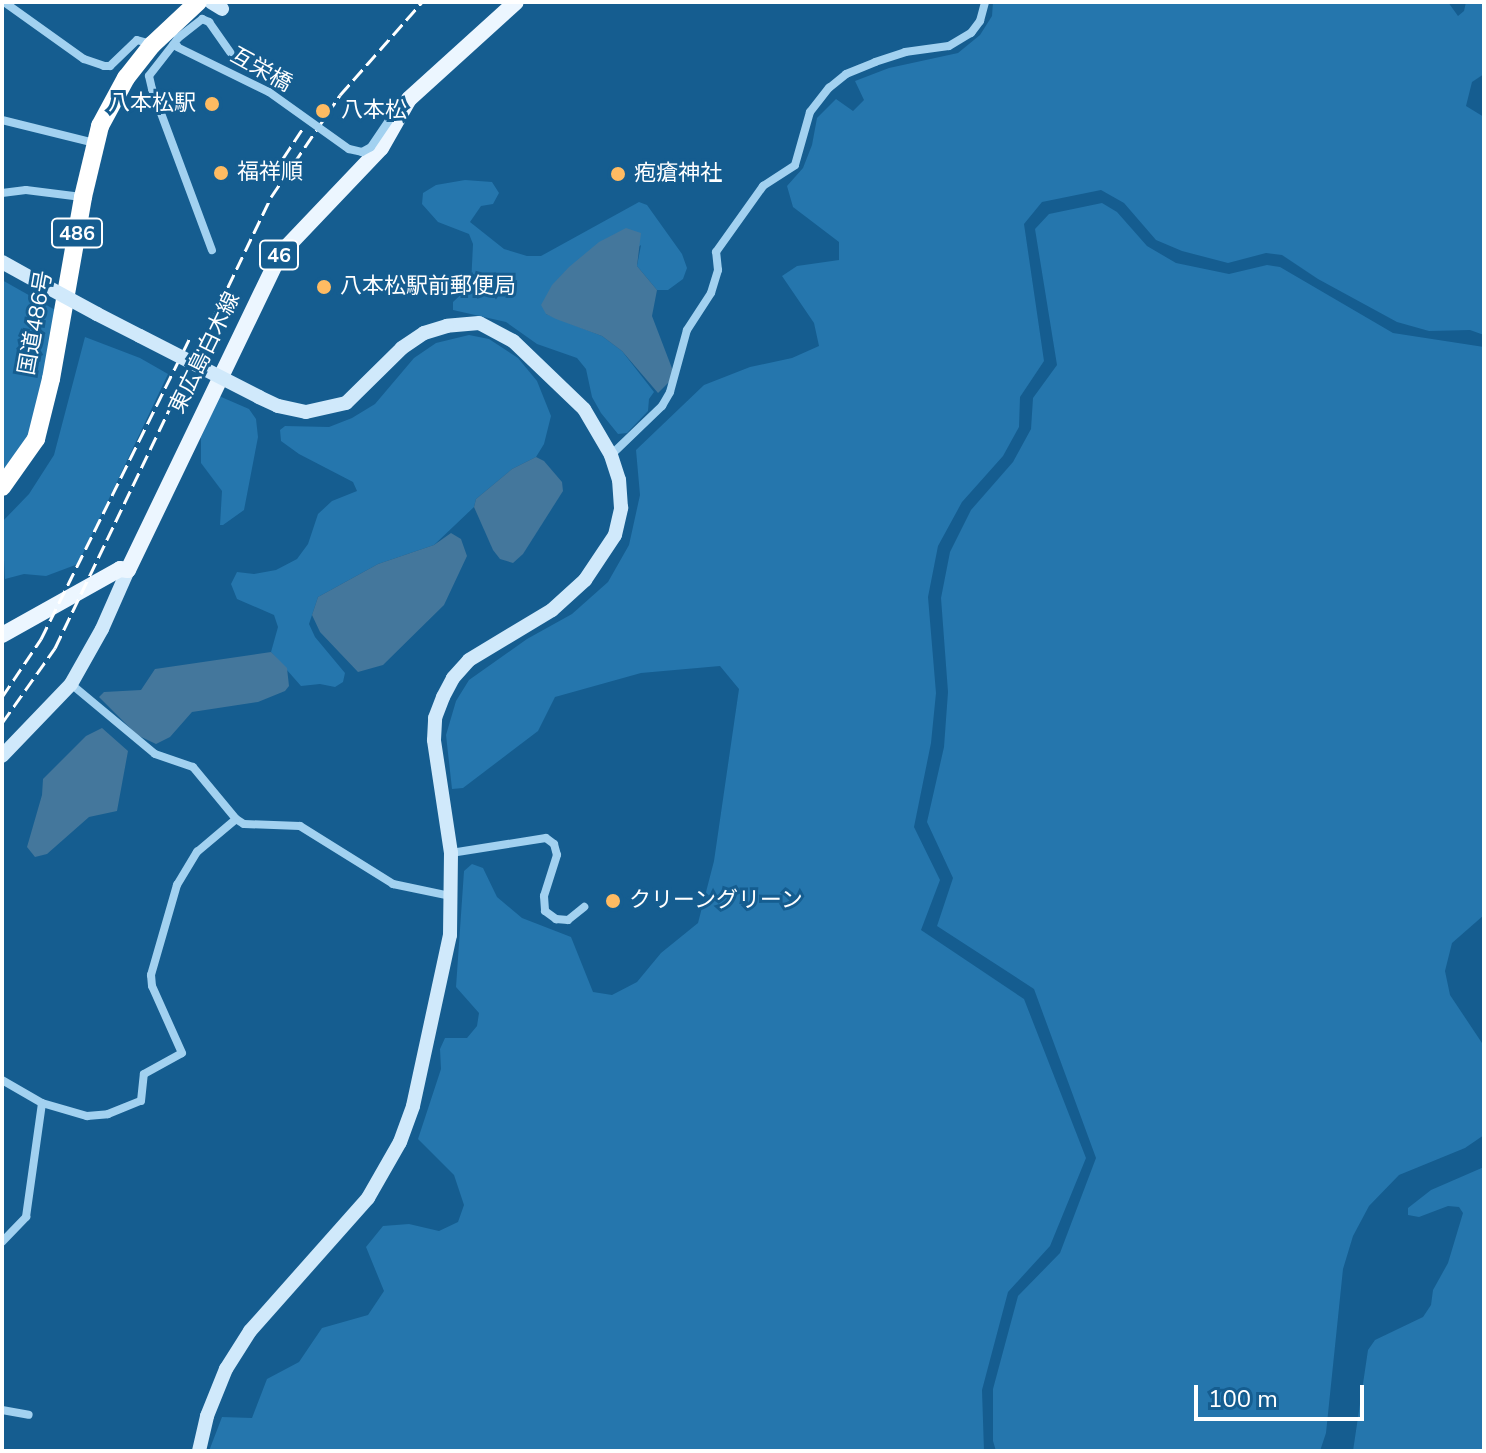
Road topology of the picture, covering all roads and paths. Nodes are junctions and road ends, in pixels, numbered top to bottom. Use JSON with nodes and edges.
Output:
{"nodes":[{"id":1,"x":4,"y":2,"type":"edge"},
{"id":2,"x":198,"y":2,"type":"edge"},
{"id":3,"x":516,"y":2,"type":"edge"},
{"id":4,"x":985,"y":2,"type":"edge"},
{"id":5,"x":152,"y":45,"type":"junction"},
{"id":6,"x":175,"y":46,"type":"junction"},
{"id":7,"x":230,"y":52,"type":"dead end"},
{"id":8,"x":397,"y":112,"type":"junction"},
{"id":9,"x":2,"y":120,"type":"edge"},
{"id":10,"x":96,"y":143,"type":"junction"},
{"id":11,"x":2,"y":193,"type":"edge"},
{"id":12,"x":83,"y":197,"type":"junction"},
{"id":13,"x":212,"y":250,"type":"dead end"},
{"id":14,"x":2,"y":262,"type":"edge"},
{"id":15,"x":611,"y":455,"type":"junction"},
{"id":16,"x":2,"y":487,"type":"edge"},
{"id":17,"x":128,"y":570,"type":"junction"},
{"id":18,"x":2,"y":635,"type":"edge"},
{"id":19,"x":71,"y":684,"type":"junction"},
{"id":20,"x":2,"y":756,"type":"edge"},
{"id":21,"x":236,"y":819,"type":"junction"},
{"id":22,"x":451,"y":853,"type":"junction"},
{"id":23,"x":450,"y":896,"type":"junction"},
{"id":24,"x":584,"y":907,"type":"dead end"},
{"id":25,"x":2,"y":1080,"type":"edge"},
{"id":26,"x":42,"y":1103,"type":"junction"},
{"id":27,"x":2,"y":1242,"type":"edge"},
{"id":28,"x":2,"y":1410,"type":"edge"},
{"id":29,"x":29,"y":1415,"type":"dead end"},
{"id":30,"x":199,"y":1451,"type":"edge"}],
"edges":[{"from":1,"to":5,"type":"street"},
{"from":2,"to":5,"type":"highway","name":"国道486号","number":"486"},
{"from":3,"to":8,"type":"main road","name":"東広島白木線","number":"46"},
{"from":4,"to":15,"type":"street"},
{"from":5,"to":10,"type":"highway","name":"国道486号","number":"486"},
{"from":6,"to":7,"type":"street"},
{"from":6,"to":8,"type":"street","name":"互栄橋","bridge":true},
{"from":6,"to":13,"type":"street"},
{"from":8,"to":17,"type":"main road","name":"東広島白木線","number":"46"},
{"from":9,"to":10,"type":"street"},
{"from":10,"to":12,"type":"highway","name":"国道486号","number":"486"},
{"from":11,"to":12,"type":"street"},
{"from":12,"to":16,"type":"highway","name":"国道486号","number":"486"},
{"from":14,"to":15,"type":"street","bridge":true},
{"from":15,"to":22,"type":"street"},
{"from":17,"to":18,"type":"main road"},
{"from":17,"to":19,"type":"street"},
{"from":19,"to":20,"type":"street"},
{"from":19,"to":21,"type":"street"},
{"from":21,"to":23,"type":"street"},
{"from":21,"to":26,"type":"street"},
{"from":22,"to":23,"type":"street"},
{"from":22,"to":24,"type":"street"},
{"from":23,"to":30,"type":"street"},
{"from":25,"to":26,"type":"street"},
{"from":26,"to":27,"type":"street"},
{"from":28,"to":29,"type":"street"}]}
